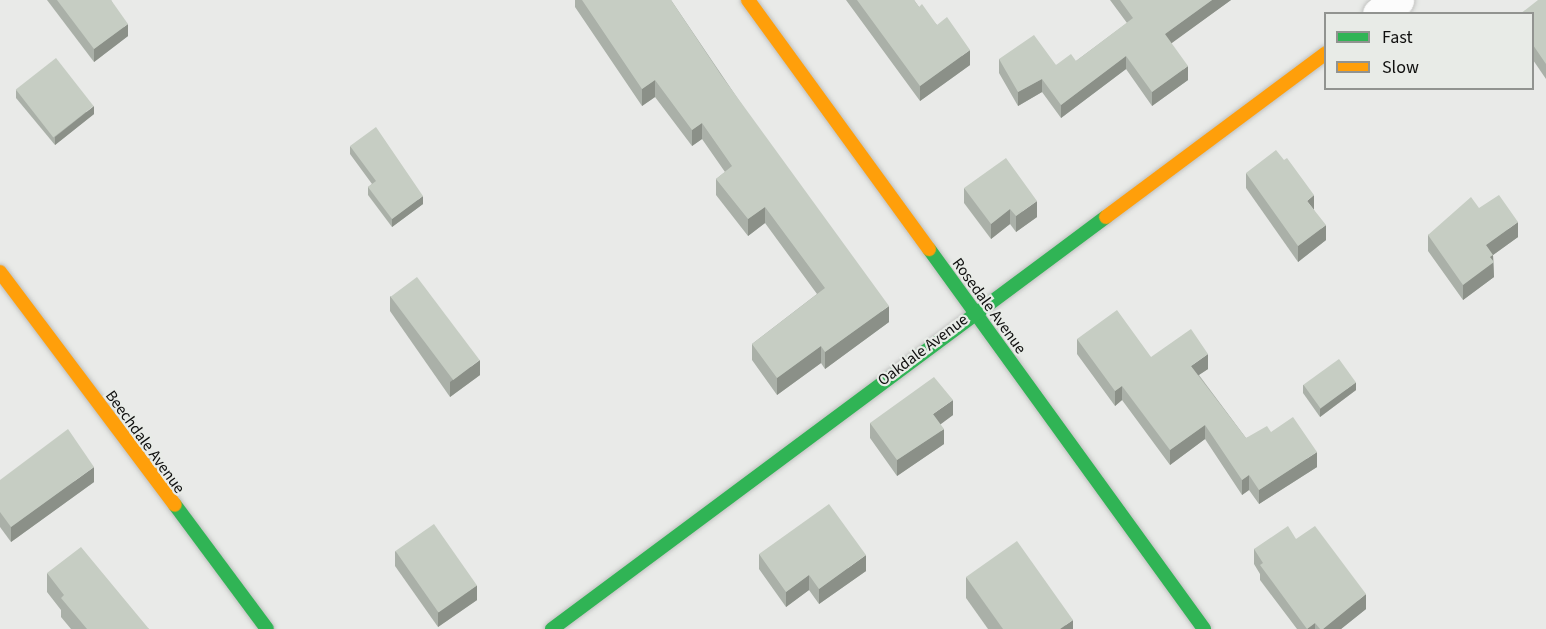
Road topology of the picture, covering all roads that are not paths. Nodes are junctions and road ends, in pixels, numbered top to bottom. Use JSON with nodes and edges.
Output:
{"nodes":[{"id":1,"x":748,"y":0,"type":"edge"},
{"id":2,"x":1397,"y":0,"type":"edge"},
{"id":3,"x":1382,"y":12,"type":"edge"},
{"id":4,"x":1324,"y":54,"type":"edge"},
{"id":5,"x":0,"y":272,"type":"edge"},
{"id":6,"x":973,"y":313,"type":"junction"},
{"id":7,"x":267,"y":629,"type":"edge"},
{"id":8,"x":552,"y":629,"type":"edge"},
{"id":9,"x":1204,"y":629,"type":"edge"}],
"edges":[{"from":1,"to":6,"type":"street","name":"Rosedale Avenue"},
{"from":2,"to":3,"type":"street"},
{"from":4,"to":6,"type":"street","name":"Oakdale Avenue"},
{"from":5,"to":7,"type":"street","name":"Beechdale Avenue"},
{"from":6,"to":8,"type":"street","name":"Oakdale Avenue"},
{"from":6,"to":9,"type":"street","name":"Rosedale Avenue"}]}
